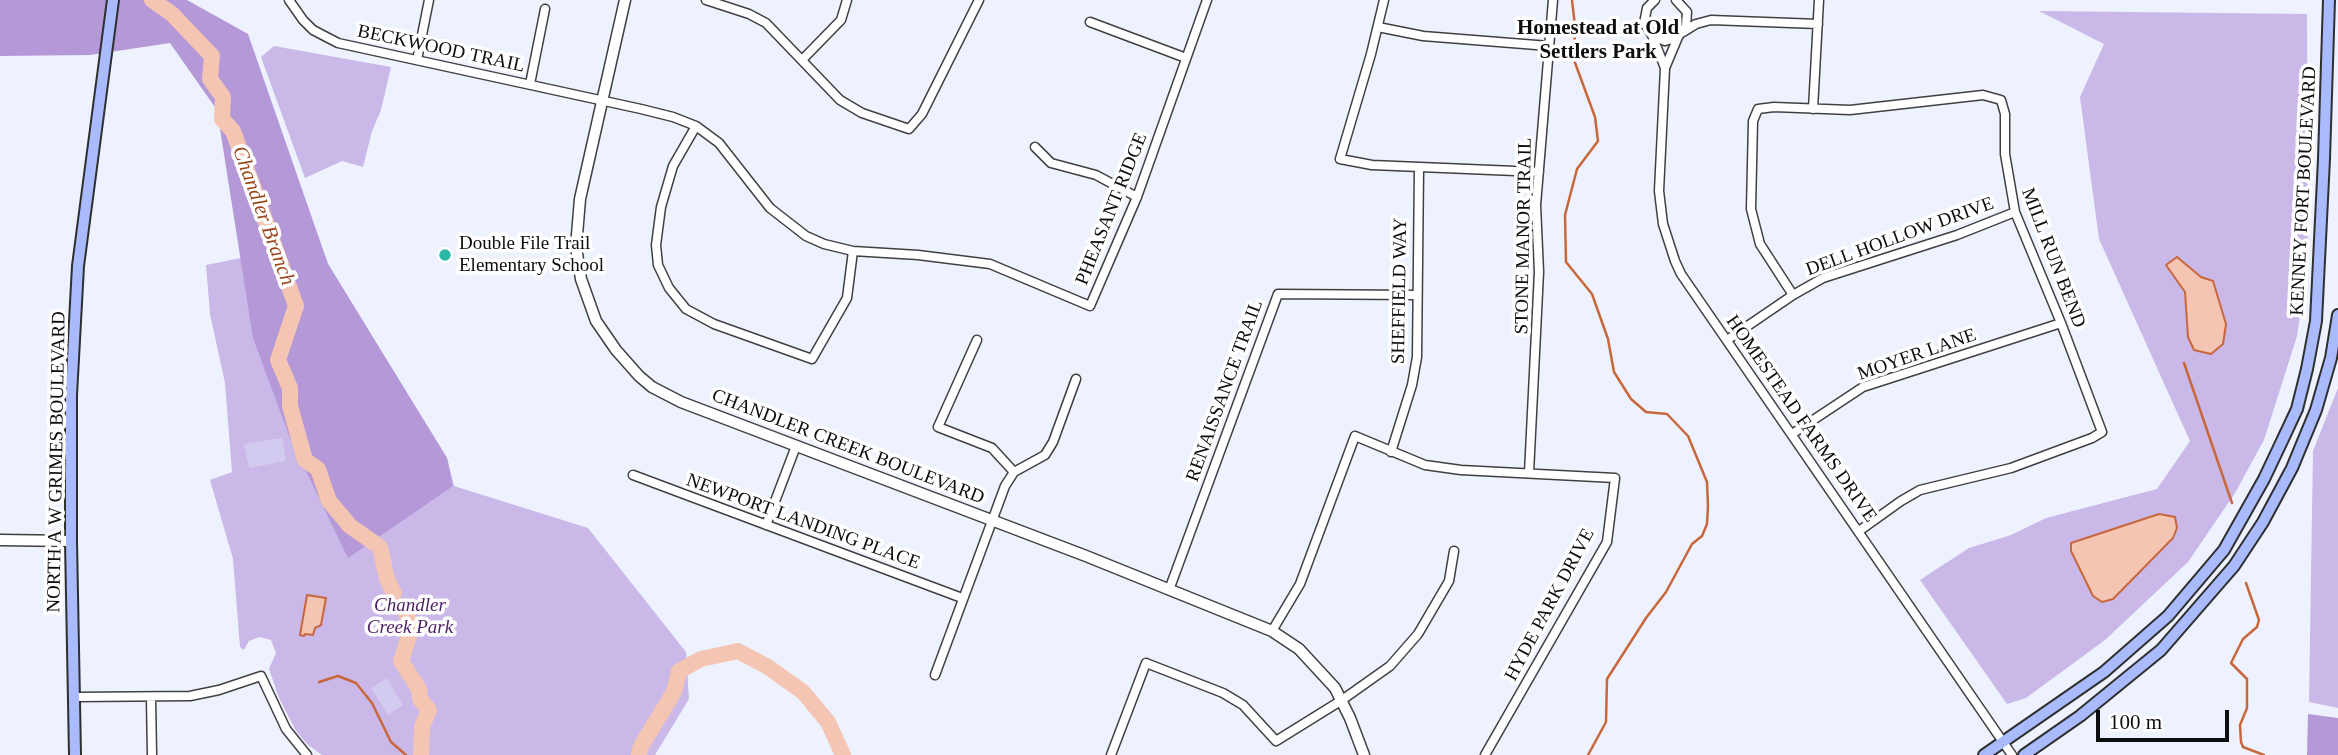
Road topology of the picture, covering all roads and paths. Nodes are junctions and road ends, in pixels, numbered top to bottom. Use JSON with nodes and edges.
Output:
{"nodes":[{"id":1,"x":113,"y":0,"type":"edge"},
{"id":2,"x":289,"y":0,"type":"edge"},
{"id":3,"x":429,"y":0,"type":"edge"},
{"id":4,"x":625,"y":0,"type":"edge"},
{"id":5,"x":708,"y":0,"type":"edge"},
{"id":6,"x":847,"y":0,"type":"edge"},
{"id":7,"x":979,"y":0,"type":"edge"},
{"id":8,"x":1207,"y":0,"type":"edge"},
{"id":9,"x":1384,"y":0,"type":"edge"},
{"id":10,"x":1553,"y":0,"type":"edge"},
{"id":11,"x":1819,"y":0,"type":"edge"},
{"id":12,"x":2329,"y":0,"type":"edge"},
{"id":13,"x":1653,"y":1,"type":"edge"},
{"id":14,"x":1679,"y":2,"type":"edge"},
{"id":15,"x":545,"y":9,"type":"dead end"},
{"id":16,"x":1712,"y":20,"type":"junction"},
{"id":17,"x":1090,"y":22,"type":"dead end"},
{"id":18,"x":1818,"y":24,"type":"junction"},
{"id":19,"x":1378,"y":27,"type":"junction"},
{"id":20,"x":1681,"y":34,"type":"junction"},
{"id":21,"x":1652,"y":35,"type":"junction"},
{"id":22,"x":1549,"y":46,"type":"junction"},
{"id":23,"x":1186,"y":58,"type":"junction"},
{"id":24,"x":417,"y":60,"type":"junction"},
{"id":25,"x":802,"y":60,"type":"junction"},
{"id":26,"x":1665,"y":68,"type":"junction"},
{"id":27,"x":530,"y":84,"type":"junction"},
{"id":28,"x":601,"y":101,"type":"junction"},
{"id":29,"x":1813,"y":109,"type":"junction"},
{"id":30,"x":696,"y":126,"type":"junction"},
{"id":31,"x":1035,"y":147,"type":"dead end"},
{"id":32,"x":1419,"y":168,"type":"junction"},
{"id":33,"x":1539,"y":172,"type":"junction"},
{"id":34,"x":1137,"y":198,"type":"junction"},
{"id":35,"x":2015,"y":212,"type":"junction"},
{"id":36,"x":853,"y":251,"type":"junction"},
{"id":37,"x":1417,"y":295,"type":"junction"},
{"id":38,"x":1793,"y":295,"type":"junction"},
{"id":39,"x":2338,"y":315,"type":"edge"},
{"id":40,"x":2061,"y":323,"type":"junction"},
{"id":41,"x":977,"y":340,"type":"dead end"},
{"id":42,"x":1727,"y":340,"type":"junction"},
{"id":43,"x":1076,"y":379,"type":"dead end"},
{"id":44,"x":1792,"y":434,"type":"junction"},
{"id":45,"x":796,"y":446,"type":"junction"},
{"id":46,"x":1391,"y":452,"type":"junction"},
{"id":47,"x":1014,"y":472,"type":"junction"},
{"id":48,"x":1529,"y":472,"type":"junction"},
{"id":49,"x":633,"y":475,"type":"dead end"},
{"id":50,"x":992,"y":521,"type":"junction"},
{"id":51,"x":766,"y":525,"type":"junction"},
{"id":52,"x":1859,"y":531,"type":"junction"},
{"id":53,"x":0,"y":540,"type":"edge"},
{"id":54,"x":71,"y":541,"type":"junction"},
{"id":55,"x":1454,"y":551,"type":"dead end"},
{"id":56,"x":1169,"y":590,"type":"junction"},
{"id":57,"x":962,"y":598,"type":"junction"},
{"id":58,"x":1272,"y":631,"type":"junction"},
{"id":59,"x":934,"y":675,"type":"dead end"},
{"id":60,"x":75,"y":697,"type":"junction"},
{"id":61,"x":151,"y":698,"type":"junction"},
{"id":62,"x":1342,"y":700,"type":"junction"},
{"id":63,"x":2004,"y":742,"type":"junction"},
{"id":64,"x":303,"y":754,"type":"edge"},
{"id":65,"x":75,"y":755,"type":"edge"},
{"id":66,"x":152,"y":755,"type":"edge"},
{"id":67,"x":1111,"y":755,"type":"edge"},
{"id":68,"x":1364,"y":755,"type":"edge"},
{"id":69,"x":1485,"y":755,"type":"edge"},
{"id":70,"x":1984,"y":755,"type":"edge"},
{"id":71,"x":2012,"y":755,"type":"edge"},
{"id":72,"x":2024,"y":755,"type":"edge"}],
"edges":[{"from":1,"to":54,"type":"main road","name":"NORTH A W GRIMES BOULEVARD"},
{"from":2,"to":24,"type":"street","name":"BECKWOOD TRAIL"},
{"from":3,"to":24,"type":"street"},
{"from":4,"to":28,"type":"street","name":"CHANDLER CREEK BOULEVARD"},
{"from":5,"to":25,"type":"street"},
{"from":6,"to":25,"type":"street"},
{"from":7,"to":25,"type":"street"},
{"from":8,"to":23,"type":"street","name":"PHEASANT RIDGE"},
{"from":9,"to":19,"type":"street"},
{"from":10,"to":22,"type":"street","name":"STONE MANOR TRAIL"},
{"from":11,"to":18,"type":"street"},
{"from":12,"to":63,"type":"main road","name":"KENNEY FORT BOULEVARD"},
{"from":13,"to":21,"type":"street","name":"HOMESTEAD FARMS DRIVE"},
{"from":14,"to":16,"type":"street"},
{"from":14,"to":20,"type":"street","name":"HOMESTEAD FARMS DRIVE"},
{"from":15,"to":27,"type":"street"},
{"from":16,"to":18,"type":"street"},
{"from":16,"to":20,"type":"street"},
{"from":17,"to":23,"type":"street"},
{"from":18,"to":29,"type":"street"},
{"from":19,"to":22,"type":"street"},
{"from":19,"to":32,"type":"street"},
{"from":20,"to":21,"type":"street"},
{"from":20,"to":26,"type":"street","name":"HOMESTEAD FARMS DRIVE"},
{"from":21,"to":26,"type":"street","name":"HOMESTEAD FARMS DRIVE"},
{"from":22,"to":33,"type":"street","name":"STONE MANOR TRAIL"},
{"from":23,"to":34,"type":"street","name":"PHEASANT RIDGE"},
{"from":24,"to":27,"type":"street","name":"BECKWOOD TRAIL"},
{"from":26,"to":42,"type":"street","name":"HOMESTEAD FARMS DRIVE"},
{"from":27,"to":28,"type":"street","name":"BECKWOOD TRAIL"},
{"from":28,"to":30,"type":"street","name":"PHEASANT RIDGE"},
{"from":28,"to":45,"type":"street","name":"CHANDLER CREEK BOULEVARD"},
{"from":29,"to":35,"type":"street","name":"MILL RUN BEND"},
{"from":29,"to":38,"type":"street","name":"MILL RUN BEND"},
{"from":30,"to":36,"type":"street","name":"PHEASANT RIDGE"},
{"from":30,"to":36,"type":"street"},
{"from":31,"to":34,"type":"street"},
{"from":32,"to":33,"type":"street"},
{"from":32,"to":37,"type":"street","name":"SHEFFIELD WAY"},
{"from":33,"to":48,"type":"street","name":"STONE MANOR TRAIL"},
{"from":34,"to":36,"type":"street","name":"PHEASANT RIDGE"},
{"from":35,"to":38,"type":"street","name":"DELL HOLLOW DRIVE"},
{"from":35,"to":40,"type":"street","name":"MILL RUN BEND"},
{"from":37,"to":46,"type":"street","name":"SHEFFIELD WAY"},
{"from":37,"to":56,"type":"street","name":"RENAISSANCE TRAIL"},
{"from":38,"to":42,"type":"street","name":"DELL HOLLOW DRIVE"},
{"from":39,"to":72,"type":"main road","name":"KENNEY FORT BOULEVARD"},
{"from":40,"to":44,"type":"street","name":"MOYER LANE"},
{"from":40,"to":52,"type":"street","name":"MILL RUN BEND"},
{"from":41,"to":47,"type":"street"},
{"from":42,"to":44,"type":"street","name":"HOMESTEAD FARMS DRIVE"},
{"from":43,"to":47,"type":"street"},
{"from":44,"to":52,"type":"street","name":"HOMESTEAD FARMS DRIVE"},
{"from":45,"to":50,"type":"street","name":"CHANDLER CREEK BOULEVARD"},
{"from":45,"to":51,"type":"street"},
{"from":46,"to":48,"type":"street","name":"HYDE PARK DRIVE"},
{"from":46,"to":58,"type":"street","name":"HYDE PARK DRIVE"},
{"from":47,"to":50,"type":"street"},
{"from":48,"to":69,"type":"street","name":"HYDE PARK DRIVE"},
{"from":49,"to":51,"type":"street","name":"NEWPORT LANDING PLACE"},
{"from":50,"to":56,"type":"street","name":"CHANDLER CREEK BOULEVARD"},
{"from":50,"to":57,"type":"street"},
{"from":51,"to":57,"type":"street","name":"NEWPORT LANDING PLACE"},
{"from":52,"to":63,"type":"street","name":"HOMESTEAD FARMS DRIVE"},
{"from":53,"to":54,"type":"street"},
{"from":54,"to":60,"type":"main road","name":"NORTH A W GRIMES BOULEVARD"},
{"from":55,"to":62,"type":"street"},
{"from":56,"to":58,"type":"street","name":"CHANDLER CREEK BOULEVARD"},
{"from":57,"to":59,"type":"street"},
{"from":58,"to":62,"type":"street","name":"CHANDLER CREEK BOULEVARD"},
{"from":60,"to":61,"type":"street"},
{"from":60,"to":65,"type":"main road","name":"NORTH A W GRIMES BOULEVARD"},
{"from":61,"to":64,"type":"street"},
{"from":61,"to":66,"type":"street"},
{"from":62,"to":67,"type":"street"},
{"from":62,"to":68,"type":"street","name":"CHANDLER CREEK BOULEVARD"},
{"from":63,"to":70,"type":"main road","name":"KENNEY FORT BOULEVARD"},
{"from":63,"to":71,"type":"street","name":"HOMESTEAD FARMS DRIVE"}]}
